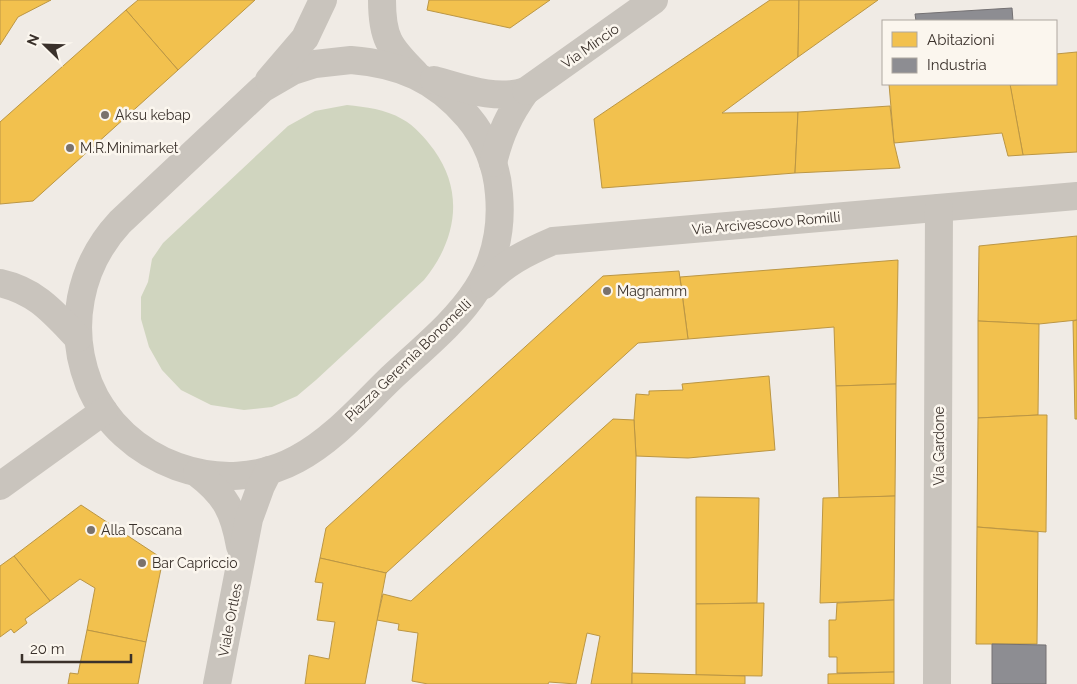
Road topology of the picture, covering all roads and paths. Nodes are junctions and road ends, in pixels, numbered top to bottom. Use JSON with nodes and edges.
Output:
{"nodes":[{"id":1,"x":322,"y":0,"type":"edge"},
{"id":2,"x":382,"y":0,"type":"edge"},
{"id":3,"x":654,"y":0,"type":"edge"},
{"id":4,"x":418,"y":76,"type":"junction"},
{"id":5,"x":262,"y":89,"type":"junction"},
{"id":6,"x":526,"y":91,"type":"junction"},
{"id":7,"x":493,"y":163,"type":"junction"},
{"id":8,"x":1077,"y":196,"type":"edge"},
{"id":9,"x":939,"y":208,"type":"junction"},
{"id":10,"x":0,"y":283,"type":"edge"},
{"id":11,"x":473,"y":297,"type":"junction"},
{"id":12,"x":78,"y":338,"type":"junction"},
{"id":13,"x":104,"y":411,"type":"junction"},
{"id":14,"x":269,"y":470,"type":"junction"},
{"id":15,"x":197,"y":473,"type":"junction"},
{"id":16,"x":0,"y":486,"type":"edge"},
{"id":17,"x":242,"y":555,"type":"junction"},
{"id":18,"x":218,"y":684,"type":"edge"},
{"id":19,"x":937,"y":684,"type":"edge"}],
"edges":[{"from":1,"to":5,"type":"street"},
{"from":2,"to":4,"type":"street"},
{"from":3,"to":6,"type":"street","name":"Via Mincio"},
{"from":4,"to":5,"type":"street","name":"Piazza Geremia Bonomelli"},
{"from":4,"to":6,"type":"street","name":"Via Mincio"},
{"from":4,"to":7,"type":"street","name":"Piazza Geremia Bonomelli"},
{"from":5,"to":12,"type":"street","name":"Piazza Geremia Bonomelli"},
{"from":6,"to":7,"type":"street","name":"Via Mincio"},
{"from":7,"to":11,"type":"street","name":"Piazza Geremia Bonomelli"},
{"from":8,"to":9,"type":"street","name":"Via Arcivescovo Romilli"},
{"from":9,"to":11,"type":"street","name":"Via Arcivescovo Romilli"},
{"from":9,"to":19,"type":"street","name":"Via Gardone"},
{"from":10,"to":12,"type":"street"},
{"from":11,"to":14,"type":"street","name":"Piazza Geremia Bonomelli"},
{"from":12,"to":13,"type":"street","name":"Piazza Geremia Bonomelli"},
{"from":13,"to":15,"type":"street","name":"Piazza Geremia Bonomelli"},
{"from":13,"to":16,"type":"street"},
{"from":14,"to":15,"type":"street","name":"Piazza Geremia Bonomelli"},
{"from":14,"to":17,"type":"street","name":"Viale Ortles"},
{"from":15,"to":17,"type":"street","name":"Viale Ortles"},
{"from":17,"to":18,"type":"street","name":"Viale Ortles"}]}
